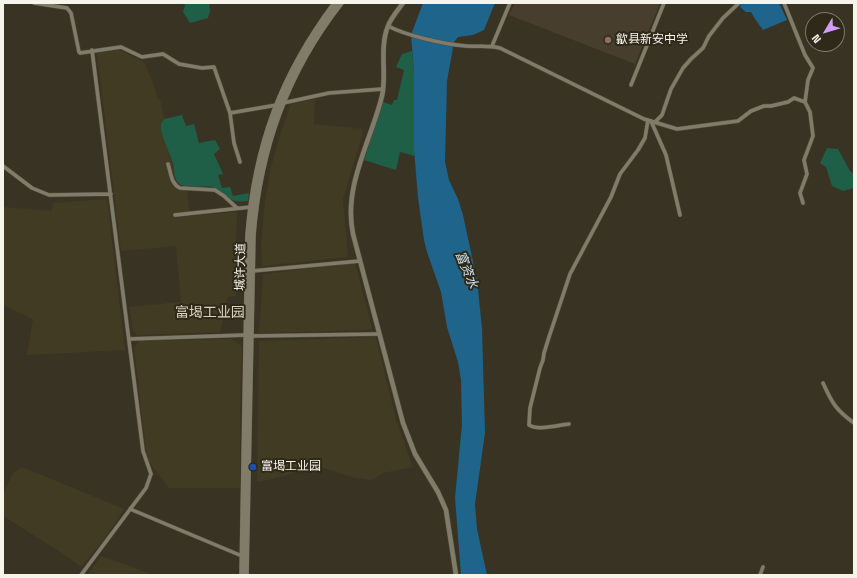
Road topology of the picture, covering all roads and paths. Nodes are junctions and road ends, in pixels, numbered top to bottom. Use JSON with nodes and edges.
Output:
{"nodes":[{"id":1,"x":34,"y":3,"type":"edge"},
{"id":2,"x":335,"y":3,"type":"edge"},
{"id":3,"x":341,"y":3,"type":"edge"},
{"id":4,"x":403,"y":3,"type":"edge"},
{"id":5,"x":510,"y":3,"type":"edge"},
{"id":6,"x":664,"y":3,"type":"edge"},
{"id":7,"x":739,"y":3,"type":"edge"},
{"id":8,"x":784,"y":3,"type":"edge"},
{"id":9,"x":388,"y":26,"type":"junction"},
{"id":10,"x":492,"y":46,"type":"junction"},
{"id":11,"x":92,"y":50,"type":"junction"},
{"id":12,"x":632,"y":85,"type":"dead end"},
{"id":13,"x":383,"y":89,"type":"junction"},
{"id":14,"x":805,"y":102,"type":"junction"},
{"id":15,"x":280,"y":104,"type":"junction"},
{"id":16,"x":230,"y":113,"type":"junction"},
{"id":17,"x":651,"y":121,"type":"junction"},
{"id":18,"x":240,"y":162,"type":"dead end"},
{"id":19,"x":168,"y":164,"type":"dead end"},
{"id":20,"x":3,"y":166,"type":"edge"},
{"id":21,"x":111,"y":194,"type":"junction"},
{"id":22,"x":803,"y":203,"type":"dead end"},
{"id":23,"x":251,"y":207,"type":"junction"},
{"id":24,"x":237,"y":208,"type":"junction"},
{"id":25,"x":175,"y":215,"type":"dead end"},
{"id":26,"x":680,"y":215,"type":"dead end"},
{"id":27,"x":360,"y":260,"type":"junction"},
{"id":28,"x":252,"y":271,"type":"junction"},
{"id":29,"x":379,"y":334,"type":"junction"},
{"id":30,"x":248,"y":336,"type":"junction"},
{"id":31,"x":129,"y":339,"type":"junction"},
{"id":32,"x":823,"y":383,"type":"dead end"},
{"id":33,"x":854,"y":423,"type":"edge"},
{"id":34,"x":570,"y":424,"type":"dead end"},
{"id":35,"x":130,"y":509,"type":"junction"},
{"id":36,"x":242,"y":556,"type":"junction"},
{"id":37,"x":763,"y":567,"type":"dead end"},
{"id":38,"x":81,"y":575,"type":"edge"},
{"id":39,"x":242,"y":575,"type":"edge"},
{"id":40,"x":246,"y":575,"type":"edge"},
{"id":41,"x":456,"y":575,"type":"edge"},
{"id":42,"x":760,"y":575,"type":"edge"}],
"edges":[{"from":1,"to":11,"type":"street"},
{"from":2,"to":15,"type":"main road","name":"城许大道"},
{"from":3,"to":15,"type":"main road","name":"城许大道"},
{"from":4,"to":9,"type":"street"},
{"from":5,"to":10,"type":"street"},
{"from":6,"to":12,"type":"street"},
{"from":7,"to":17,"type":"street"},
{"from":8,"to":14,"type":"street"},
{"from":9,"to":10,"type":"street"},
{"from":9,"to":13,"type":"street"},
{"from":10,"to":17,"type":"street"},
{"from":11,"to":16,"type":"street"},
{"from":11,"to":21,"type":"street"},
{"from":13,"to":15,"type":"street"},
{"from":13,"to":27,"type":"street"},
{"from":14,"to":17,"type":"street"},
{"from":14,"to":22,"type":"street"},
{"from":15,"to":16,"type":"street"},
{"from":15,"to":23,"type":"main road","name":"城许大道"},
{"from":15,"to":28,"type":"main road","name":"城许大道"},
{"from":16,"to":18,"type":"street"},
{"from":17,"to":26,"type":"street"},
{"from":17,"to":34,"type":"street"},
{"from":19,"to":24,"type":"street"},
{"from":20,"to":21,"type":"street"},
{"from":21,"to":31,"type":"street"},
{"from":23,"to":24,"type":"street"},
{"from":23,"to":30,"type":"main road","name":"城许大道"},
{"from":24,"to":25,"type":"street"},
{"from":27,"to":28,"type":"street"},
{"from":27,"to":29,"type":"street"},
{"from":28,"to":30,"type":"main road","name":"城许大道"},
{"from":29,"to":30,"type":"street"},
{"from":29,"to":41,"type":"street"},
{"from":30,"to":31,"type":"street"},
{"from":30,"to":36,"type":"main road","name":"城许大道"},
{"from":30,"to":40,"type":"main road","name":"城许大道"},
{"from":31,"to":35,"type":"street"},
{"from":32,"to":33,"type":"street"},
{"from":35,"to":36,"type":"street"},
{"from":35,"to":38,"type":"street"},
{"from":36,"to":39,"type":"main road","name":"城许大道"},
{"from":37,"to":42,"type":"street"}]}
